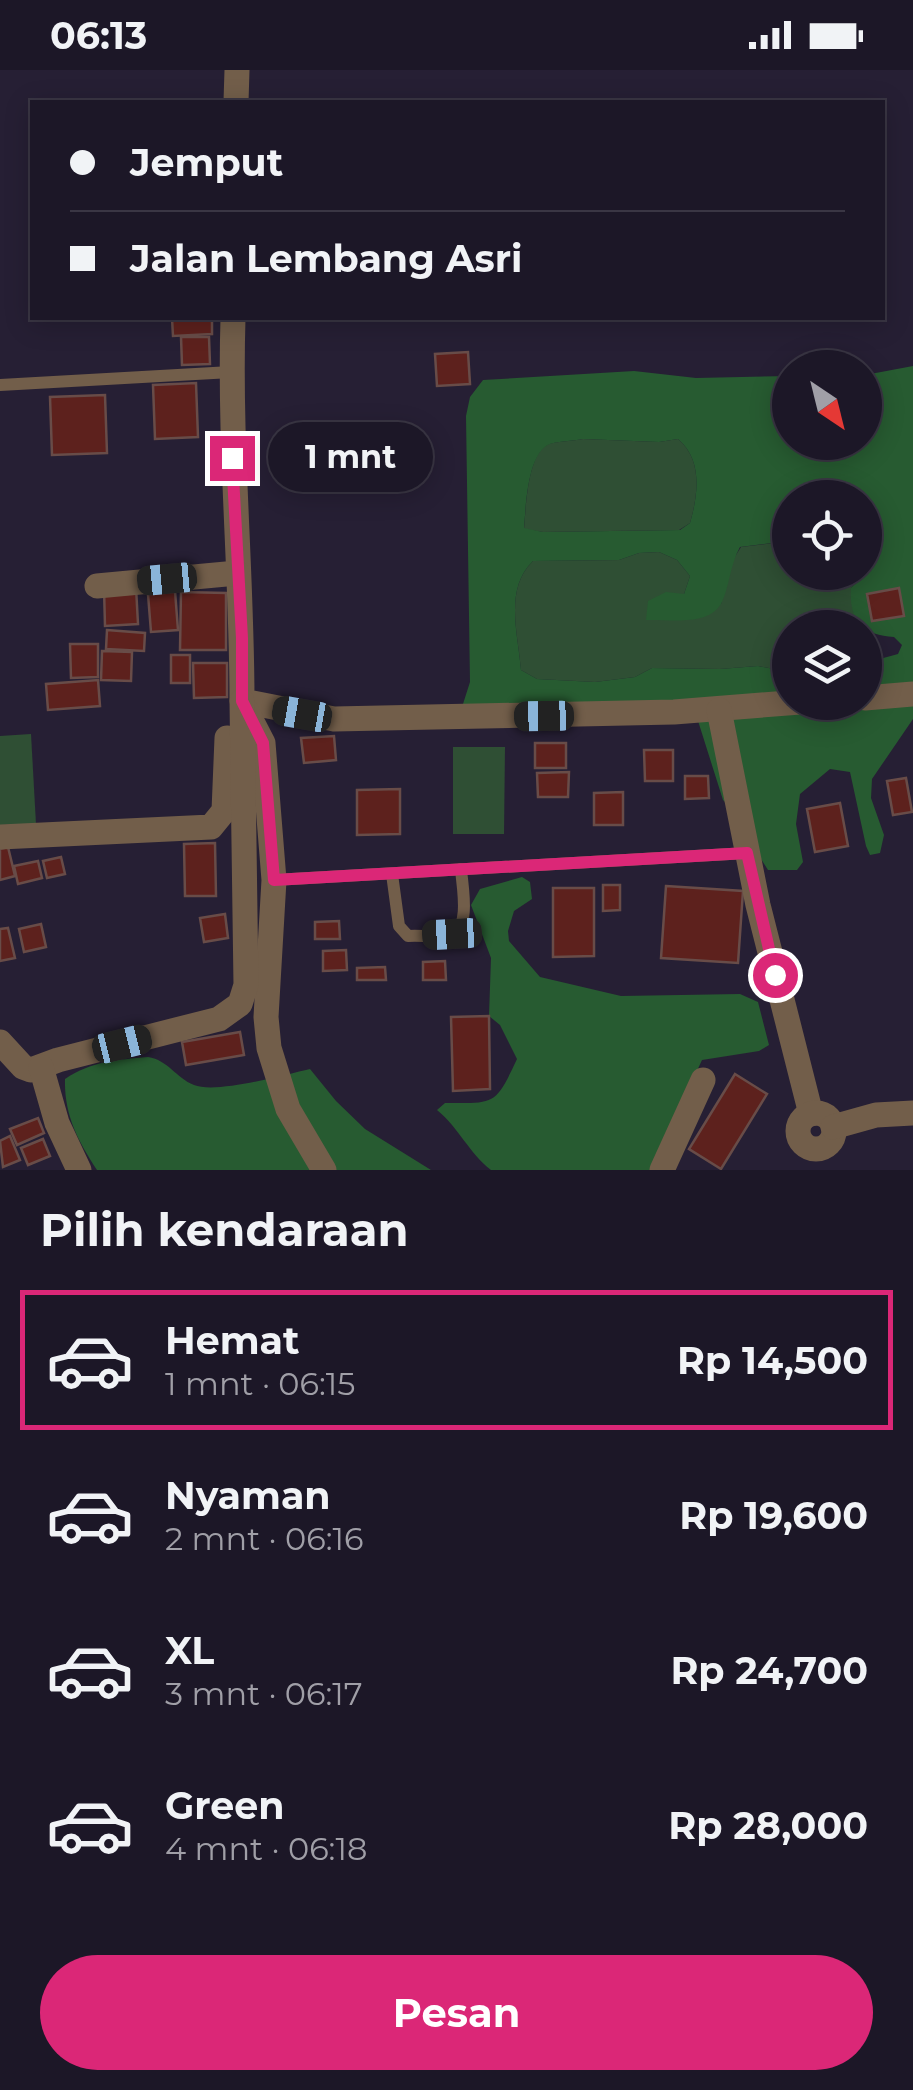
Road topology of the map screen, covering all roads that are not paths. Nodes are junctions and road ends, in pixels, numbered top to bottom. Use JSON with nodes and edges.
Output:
{"nodes":[{"id":1,"x":237,"y":70,"type":"edge"},
{"id":2,"x":236,"y":100,"type":"edge"},
{"id":3,"x":233,"y":320,"type":"edge"},
{"id":4,"x":231,"y":372,"type":"junction"},
{"id":5,"x":0,"y":385,"type":"edge"},
{"id":6,"x":237,"y":573,"type":"junction"},
{"id":7,"x":97,"y":586,"type":"dead end"},
{"id":8,"x":913,"y":694,"type":"edge"},
{"id":9,"x":882,"y":697,"type":"edge"},
{"id":10,"x":242,"y":701,"type":"junction"},
{"id":11,"x":772,"y":705,"type":"edge"},
{"id":12,"x":719,"y":710,"type":"junction"},
{"id":13,"x":0,"y":837,"type":"edge"},
{"id":14,"x":747,"y":853,"type":"junction"},
{"id":15,"x":461,"y":870,"type":"junction"},
{"id":16,"x":392,"y":874,"type":"junction"},
{"id":17,"x":274,"y":880,"type":"junction"},
{"id":18,"x":0,"y":1042,"type":"edge"},
{"id":19,"x":41,"y":1066,"type":"junction"},
{"id":20,"x":704,"y":1080,"type":"dead end"},
{"id":21,"x":913,"y":1114,"type":"edge"},
{"id":22,"x":822,"y":1129,"type":"junction"},
{"id":23,"x":79,"y":1170,"type":"edge"},
{"id":24,"x":324,"y":1170,"type":"edge"},
{"id":25,"x":662,"y":1170,"type":"edge"},
{"id":26,"x":838,"y":1170,"type":"edge"}],
"edges":[{"from":1,"to":2,"type":"street"},
{"from":3,"to":4,"type":"street"},
{"from":4,"to":5,"type":"lane"},
{"from":4,"to":6,"type":"street"},
{"from":6,"to":7,"type":"street"},
{"from":6,"to":10,"type":"street"},
{"from":8,"to":9,"type":"street"},
{"from":10,"to":12,"type":"street"},
{"from":10,"to":13,"type":"street"},
{"from":10,"to":17,"type":"street"},
{"from":10,"to":19,"type":"street"},
{"from":11,"to":12,"type":"street"},
{"from":12,"to":14,"type":"street"},
{"from":14,"to":15,"type":"lane"},
{"from":14,"to":22,"type":"street"},
{"from":15,"to":16,"type":"lane"},
{"from":15,"to":16,"type":"lane"},
{"from":16,"to":17,"type":"lane"},
{"from":17,"to":24,"type":"street"},
{"from":18,"to":19,"type":"street"},
{"from":19,"to":23,"type":"street"},
{"from":20,"to":25,"type":"street"},
{"from":21,"to":22,"type":"street"},
{"from":22,"to":26,"type":"street"}]}
